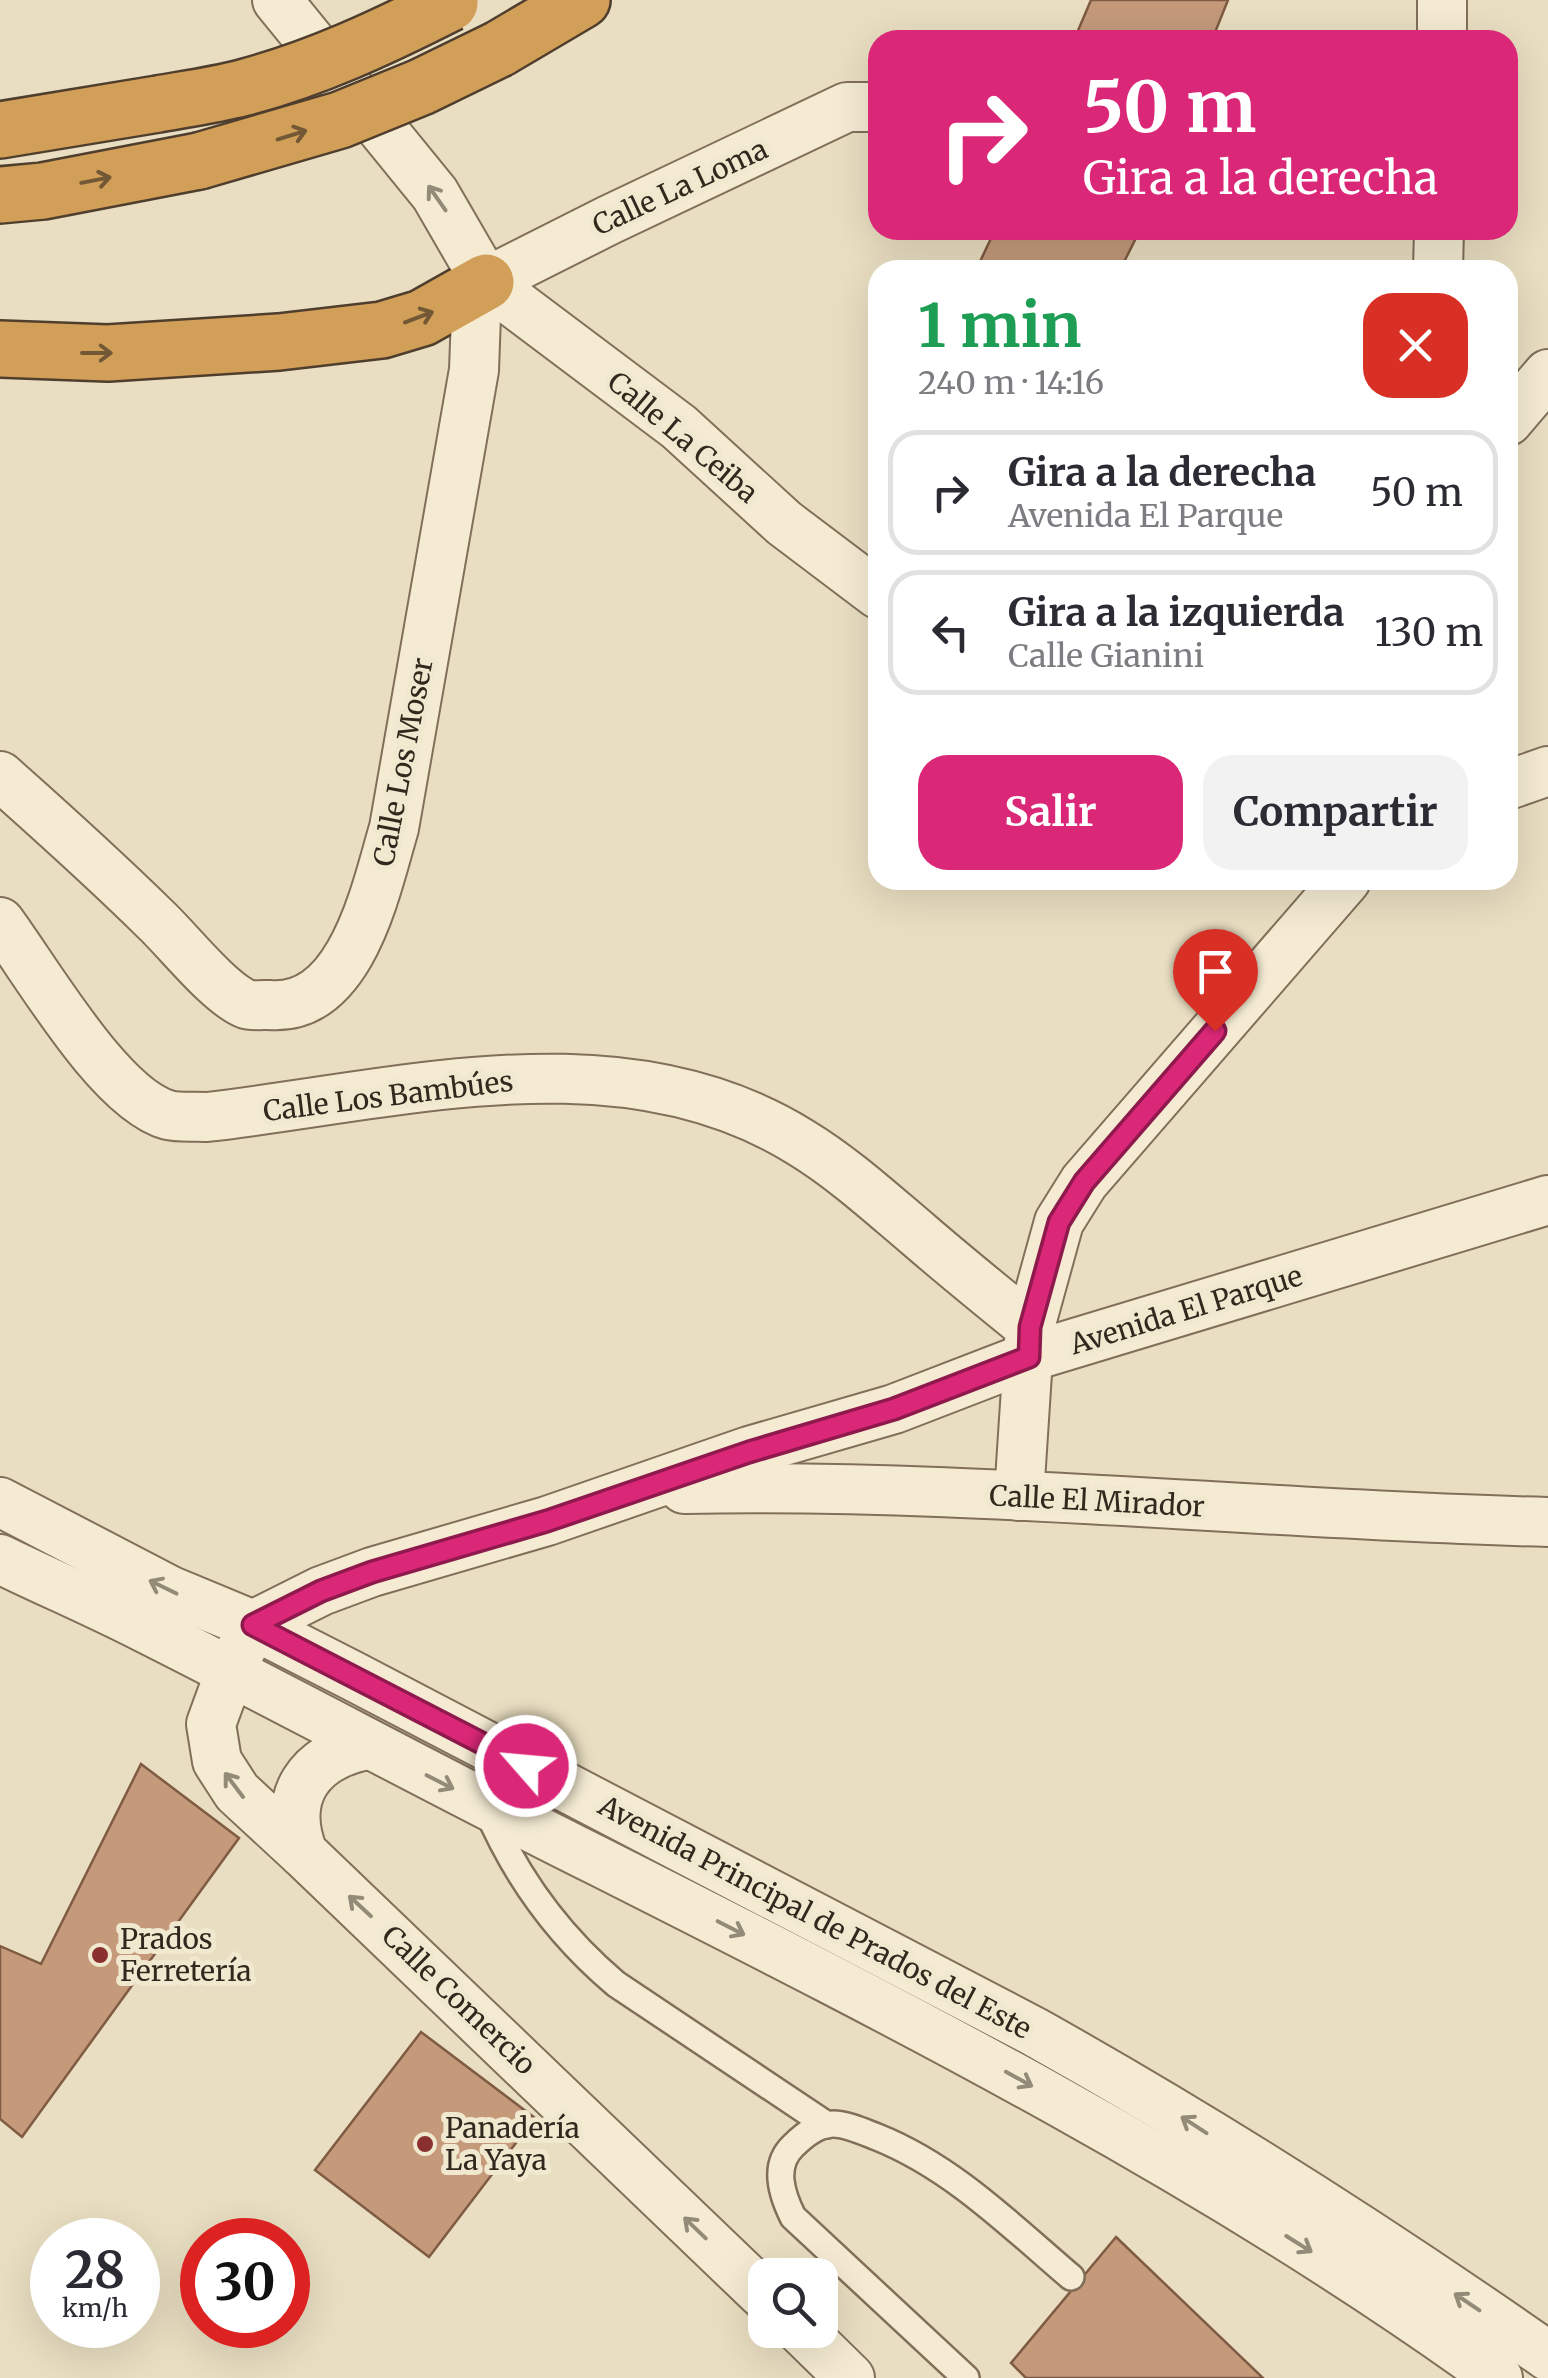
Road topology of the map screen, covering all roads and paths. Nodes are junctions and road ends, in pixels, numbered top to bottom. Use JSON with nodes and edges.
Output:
{"nodes":[{"id":1,"x":277,"y":0,"type":"edge"},
{"id":2,"x":582,"y":0,"type":"edge"},
{"id":3,"x":1442,"y":0,"type":"edge"},
{"id":4,"x":452,"y":1,"type":"edge"},
{"id":5,"x":1442,"y":30,"type":"edge"},
{"id":6,"x":868,"y":107,"type":"edge"},
{"id":7,"x":0,"y":130,"type":"edge"},
{"id":8,"x":0,"y":195,"type":"edge"},
{"id":9,"x":482,"y":285,"type":"junction"},
{"id":10,"x":0,"y":349,"type":"edge"},
{"id":11,"x":1548,"y":374,"type":"edge"},
{"id":12,"x":1518,"y":408,"type":"edge"},
{"id":13,"x":868,"y":586,"type":"edge"},
{"id":14,"x":1548,"y":771,"type":"edge"},
{"id":15,"x":0,"y":776,"type":"edge"},
{"id":16,"x":1518,"y":782,"type":"edge"},
{"id":17,"x":1337,"y":890,"type":"edge"},
{"id":18,"x":0,"y":922,"type":"edge"},
{"id":19,"x":1548,"y":1200,"type":"edge"},
{"id":20,"x":1030,"y":1342,"type":"junction"},
{"id":21,"x":645,"y":1489,"type":"junction"},
{"id":22,"x":1020,"y":1496,"type":"junction"},
{"id":23,"x":0,"y":1502,"type":"edge"},
{"id":24,"x":1548,"y":1522,"type":"edge"},
{"id":25,"x":0,"y":1559,"type":"edge"},
{"id":26,"x":253,"y":1625,"type":"junction"},
{"id":27,"x":230,"y":1672,"type":"junction"},
{"id":28,"x":368,"y":1746,"type":"junction"},
{"id":29,"x":485,"y":1804,"type":"junction"},
{"id":30,"x":303,"y":1853,"type":"junction"},
{"id":31,"x":827,"y":2125,"type":"junction"},
{"id":32,"x":1071,"y":2277,"type":"dead end"},
{"id":33,"x":748,"y":2280,"type":"edge"},
{"id":34,"x":819,"y":2348,"type":"edge"},
{"id":35,"x":1548,"y":2356,"type":"edge"},
{"id":36,"x":850,"y":2378,"type":"edge"},
{"id":37,"x":966,"y":2378,"type":"edge"},
{"id":38,"x":1498,"y":2378,"type":"edge"}],
"edges":[{"from":9,"to":1,"type":"street","one_way":true},
{"from":8,"to":2,"type":"highway","one_way":true,"bridge":true},
{"from":3,"to":5,"type":"street"},
{"from":4,"to":7,"type":"highway","bridge":true},
{"from":6,"to":9,"type":"street","name":"Calle La Loma"},
{"from":10,"to":9,"type":"highway","one_way":true},
{"from":9,"to":13,"type":"street","name":"Calle La Ceiba"},
{"from":9,"to":15,"type":"street","name":"Calle Los Moser"},
{"from":11,"to":12,"type":"street"},
{"from":14,"to":16,"type":"street"},
{"from":17,"to":20,"type":"street"},
{"from":18,"to":20,"type":"street","name":"Calle Los Bambúes"},
{"from":19,"to":20,"type":"street","name":"Avenida El Parque"},
{"from":20,"to":21,"type":"street","name":"Avenida El Parque"},
{"from":20,"to":22,"type":"street"},
{"from":21,"to":22,"type":"street","name":"Calle El Mirador"},
{"from":21,"to":26,"type":"street","name":"Avenida El Parque"},
{"from":22,"to":24,"type":"street","name":"Calle El Mirador"},
{"from":26,"to":23,"type":"street","name":"Avenida Principal de Prados del Este","one_way":true},
{"from":25,"to":27,"type":"street","name":"Avenida Principal de Prados del Este"},
{"from":26,"to":27,"type":"street"},
{"from":35,"to":26,"type":"street","name":"Avenida Principal de Prados del Este","one_way":true},
{"from":27,"to":28,"type":"street","name":"Avenida Principal de Prados del Este"},
{"from":30,"to":27,"type":"street","name":"Calle Comercio","one_way":true},
{"from":28,"to":29,"type":"street","name":"Avenida Principal de Prados del Este","one_way":true},
{"from":28,"to":30,"type":"street"},
{"from":29,"to":31,"type":"lane"},
{"from":29,"to":38,"type":"street","name":"Avenida Principal de Prados del Este","one_way":true},
{"from":33,"to":30,"type":"street","name":"Calle Comercio","one_way":true},
{"from":31,"to":32,"type":"lane"},
{"from":31,"to":37,"type":"lane"},
{"from":34,"to":36,"type":"street"}]}
